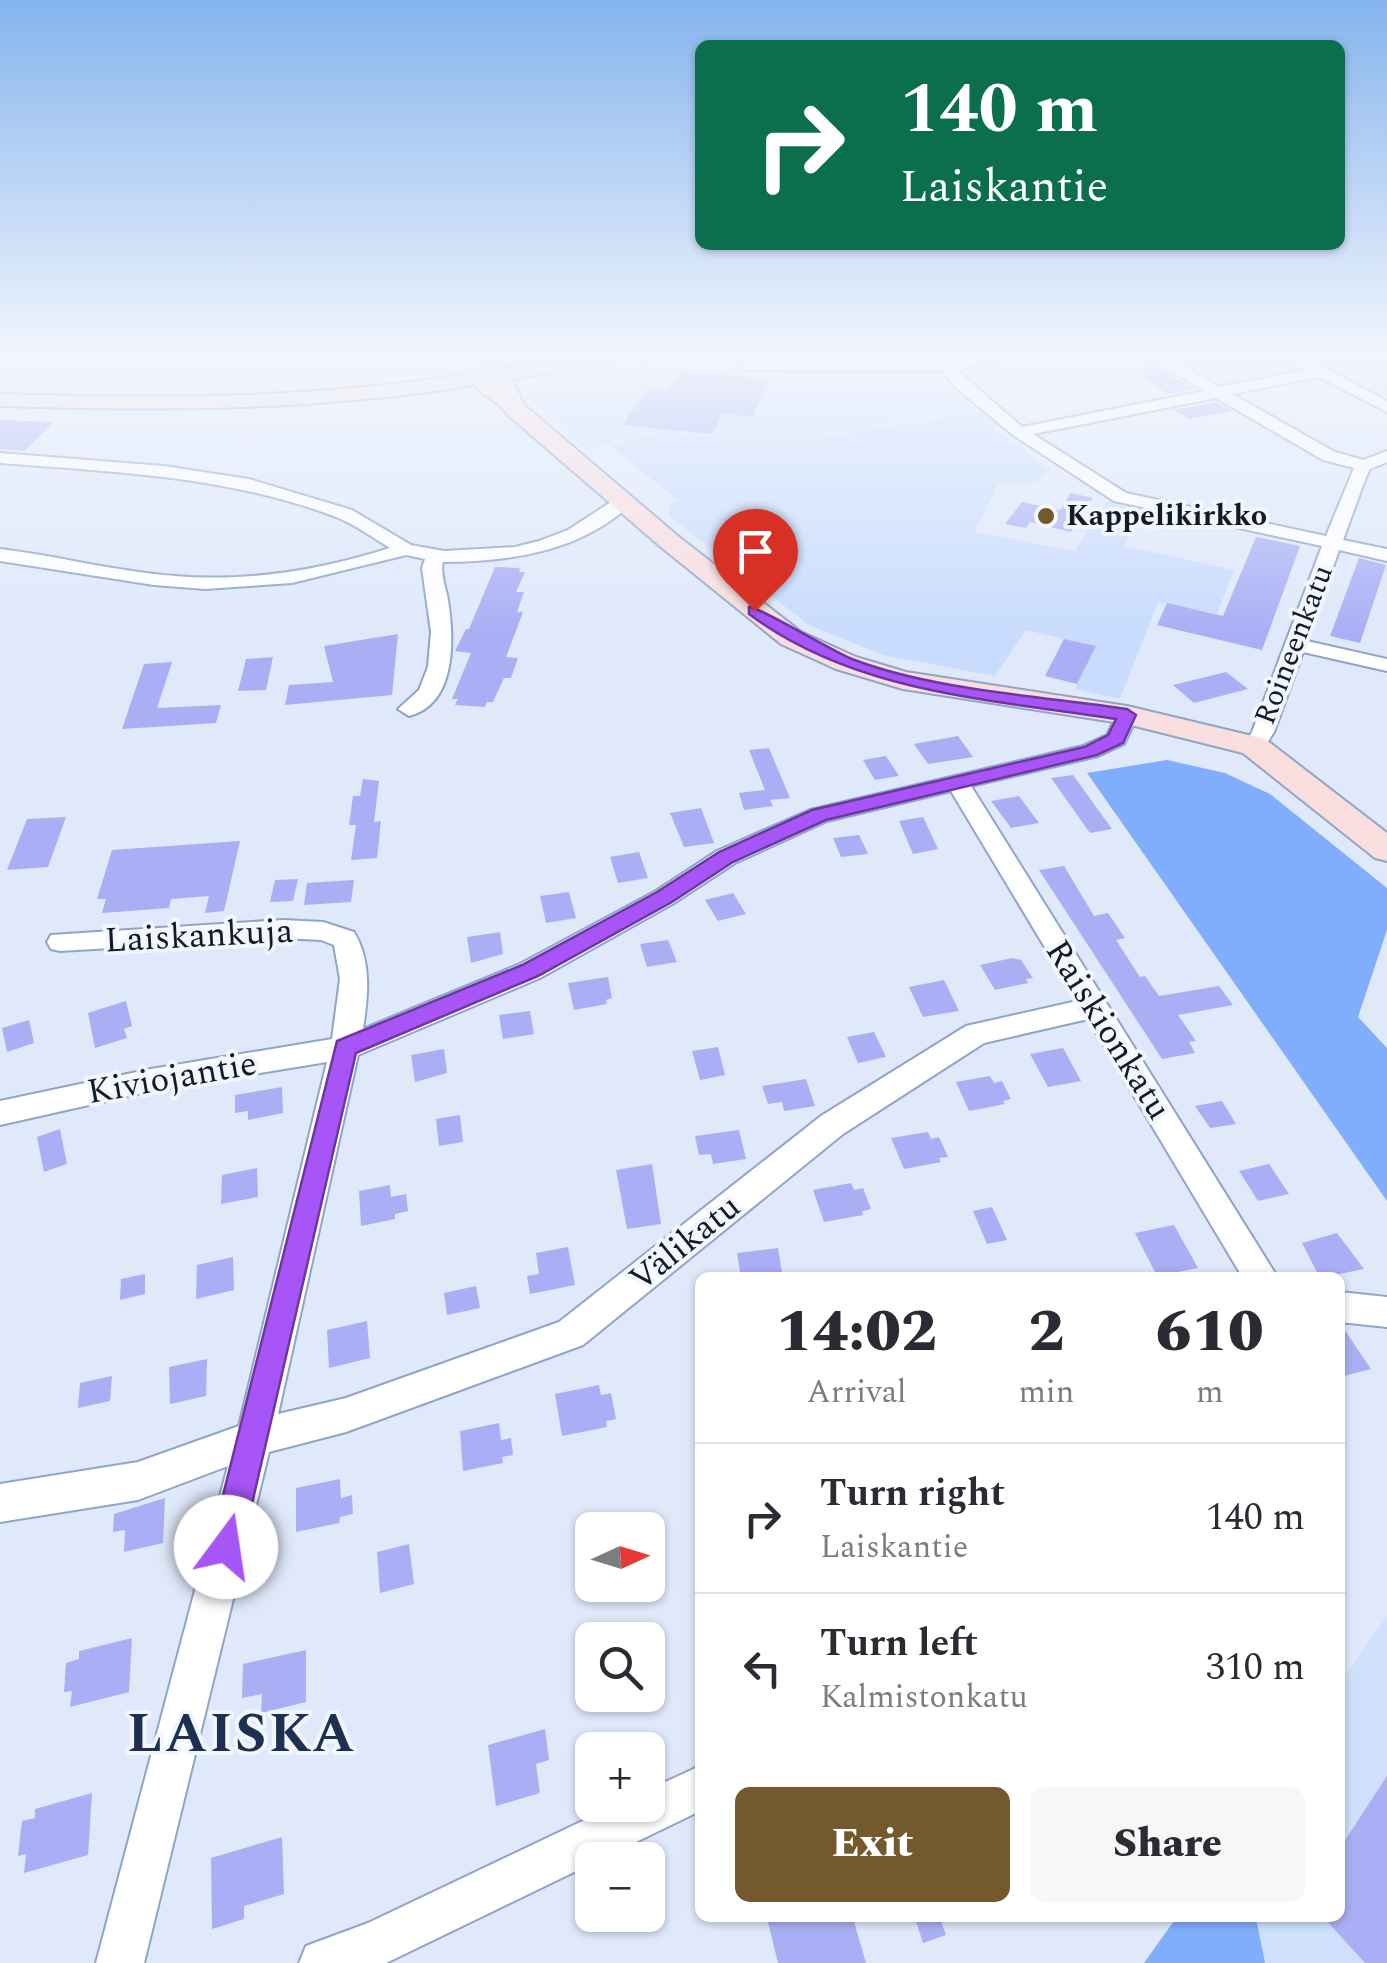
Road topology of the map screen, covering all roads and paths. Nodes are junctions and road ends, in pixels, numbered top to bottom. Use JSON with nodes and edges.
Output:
{"nodes":[{"id":1,"x":562,"y":449,"type":"edge"},
{"id":2,"x":1045,"y":449,"type":"edge"},
{"id":3,"x":1316,"y":449,"type":"edge"},
{"id":4,"x":1387,"y":456,"type":"edge"},
{"id":5,"x":0,"y":458,"type":"edge"},
{"id":6,"x":1364,"y":466,"type":"junction"},
{"id":7,"x":626,"y":500,"type":"junction"},
{"id":8,"x":1332,"y":544,"type":"junction"},
{"id":9,"x":405,"y":549,"type":"junction"},
{"id":10,"x":0,"y":555,"type":"edge"},
{"id":11,"x":436,"y":555,"type":"junction"},
{"id":12,"x":1387,"y":555,"type":"edge"},
{"id":13,"x":1295,"y":644,"type":"junction"},
{"id":14,"x":1387,"y":665,"type":"edge"},
{"id":15,"x":409,"y":708,"type":"dead end"},
{"id":16,"x":1127,"y":715,"type":"junction"},
{"id":17,"x":1254,"y":746,"type":"junction"},
{"id":18,"x":957,"y":782,"type":"junction"},
{"id":19,"x":1387,"y":850,"type":"edge"},
{"id":20,"x":60,"y":942,"type":"dead end"},
{"id":21,"x":1093,"y":1008,"type":"junction"},
{"id":22,"x":345,"y":1048,"type":"junction"},
{"id":23,"x":0,"y":1112,"type":"edge"},
{"id":24,"x":1257,"y":1272,"type":"edge"},
{"id":25,"x":1345,"y":1308,"type":"edge"},
{"id":26,"x":1387,"y":1312,"type":"edge"},
{"id":27,"x":254,"y":1438,"type":"junction"},
{"id":28,"x":0,"y":1503,"type":"edge"},
{"id":29,"x":695,"y":1790,"type":"edge"},
{"id":30,"x":120,"y":1963,"type":"edge"},
{"id":31,"x":322,"y":1963,"type":"edge"}],
"edges":[{"from":1,"to":7,"type":"street"},
{"from":2,"to":8,"type":"street"},
{"from":3,"to":6,"type":"street"},
{"from":4,"to":6,"type":"street"},
{"from":5,"to":9,"type":"street"},
{"from":6,"to":8,"type":"street","name":"Roineenkatu"},
{"from":7,"to":11,"type":"street"},
{"from":7,"to":16,"type":"street"},
{"from":8,"to":12,"type":"street"},
{"from":8,"to":13,"type":"street","name":"Roineenkatu"},
{"from":9,"to":10,"type":"street"},
{"from":9,"to":11,"type":"street"},
{"from":11,"to":15,"type":"street"},
{"from":13,"to":14,"type":"street"},
{"from":13,"to":17,"type":"street","name":"Roineenkatu"},
{"from":16,"to":17,"type":"street"},
{"from":16,"to":18,"type":"street","name":"Kiviojantie"},
{"from":17,"to":19,"type":"street","name":"Roineenkatu"},
{"from":18,"to":21,"type":"street","name":"Raiskionkatu"},
{"from":18,"to":22,"type":"street","name":"Kiviojantie"},
{"from":20,"to":22,"type":"street","name":"Laiskankuja"},
{"from":21,"to":24,"type":"street","name":"Raiskionkatu"},
{"from":21,"to":27,"type":"street","name":"Välikatu"},
{"from":22,"to":23,"type":"street","name":"Kiviojantie"},
{"from":22,"to":27,"type":"street"},
{"from":25,"to":26,"type":"street"},
{"from":27,"to":28,"type":"street","name":"Välikatu"},
{"from":27,"to":30,"type":"street"},
{"from":29,"to":31,"type":"street"}]}
